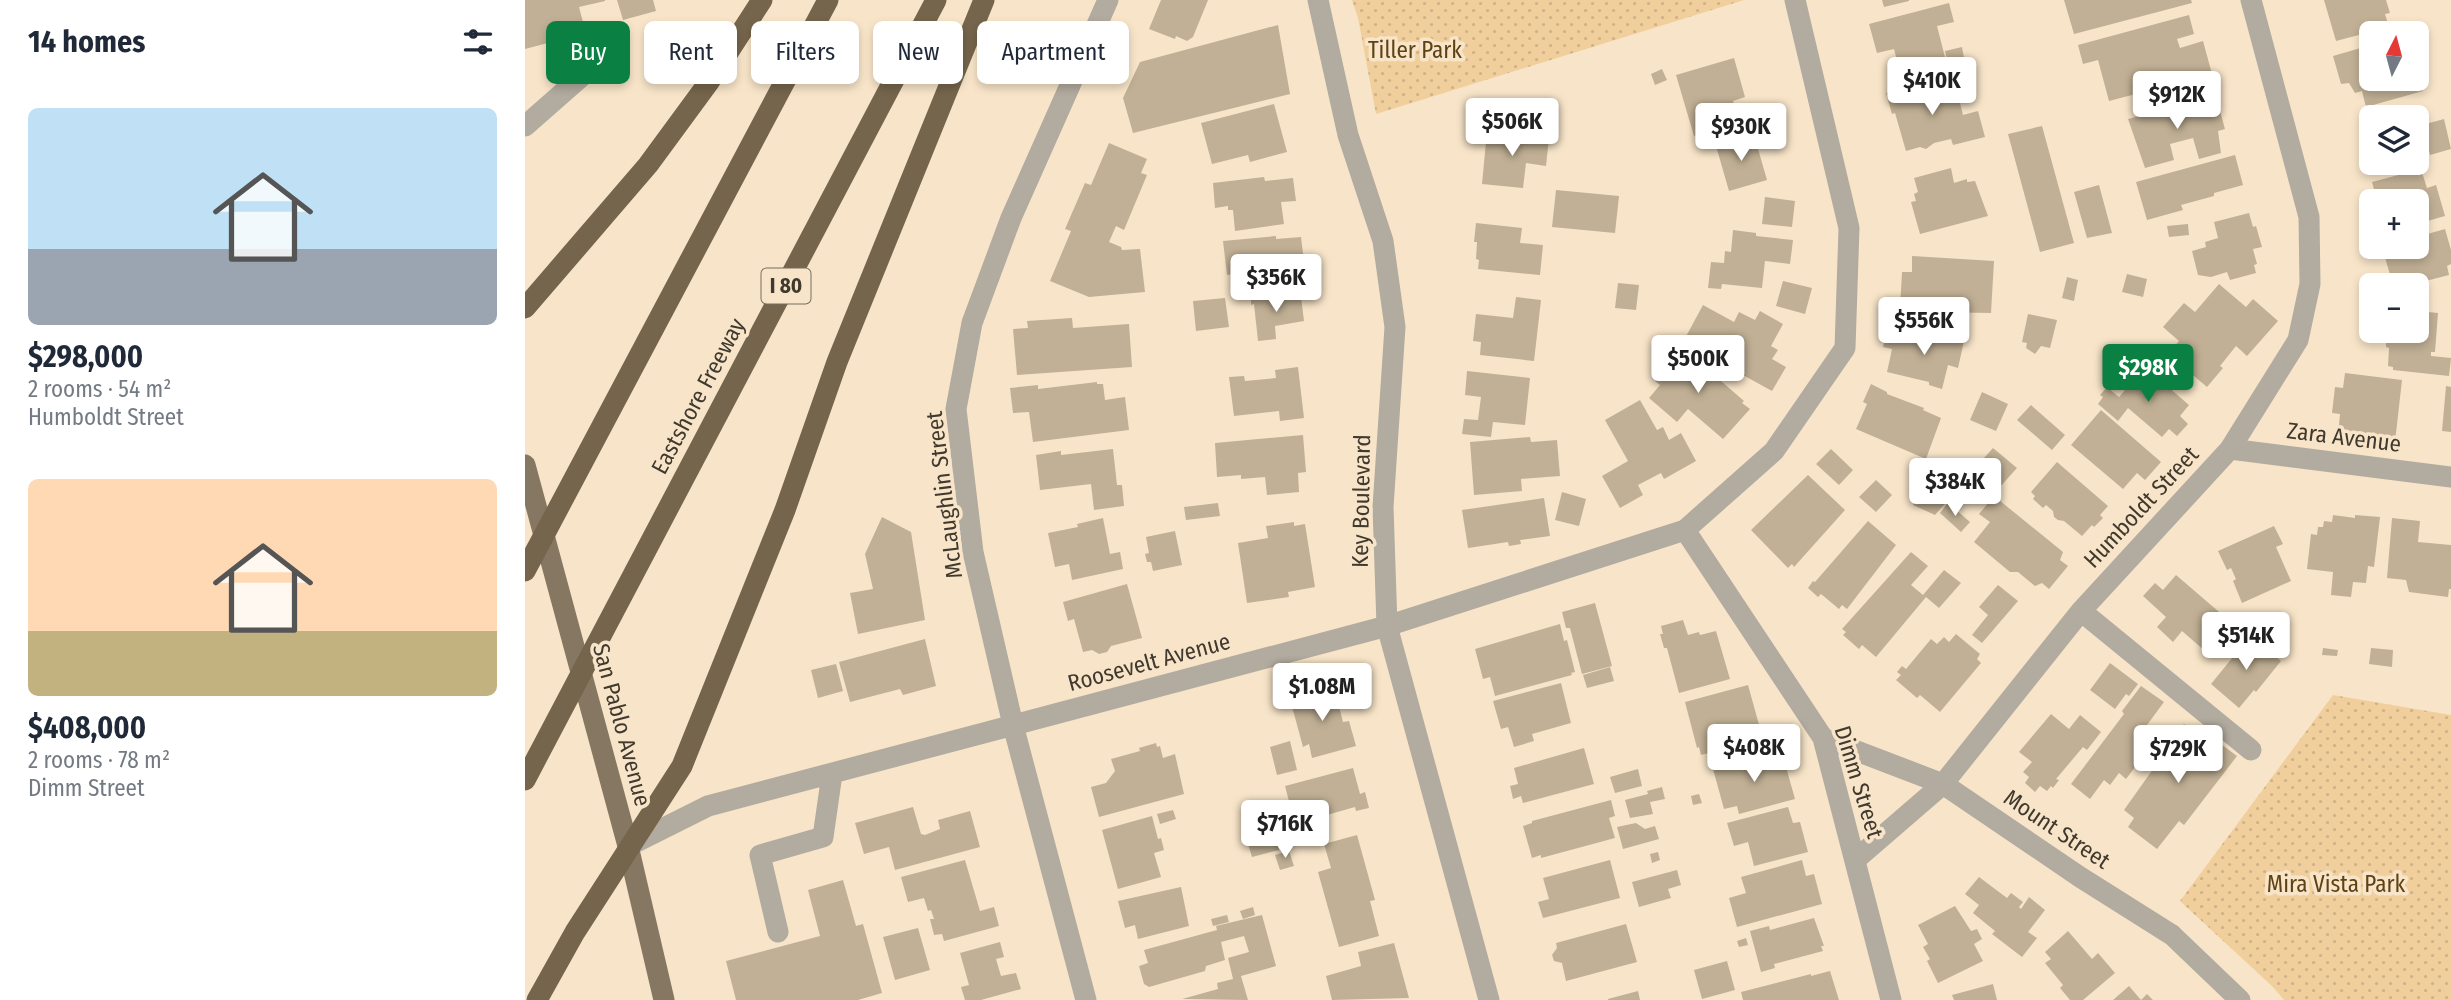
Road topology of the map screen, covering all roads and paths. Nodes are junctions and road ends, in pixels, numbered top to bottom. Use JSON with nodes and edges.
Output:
{"nodes":[{"id":1,"x":762,"y":0,"type":"edge"},
{"id":2,"x":828,"y":0,"type":"edge"},
{"id":3,"x":936,"y":0,"type":"edge"},
{"id":4,"x":984,"y":0,"type":"edge"},
{"id":5,"x":1108,"y":0,"type":"edge"},
{"id":6,"x":1318,"y":0,"type":"edge"},
{"id":7,"x":1795,"y":0,"type":"edge"},
{"id":8,"x":2252,"y":0,"type":"edge"},
{"id":9,"x":573,"y":84,"type":"edge"},
{"id":10,"x":525,"y":126,"type":"edge"},
{"id":11,"x":525,"y":308,"type":"edge"},
{"id":12,"x":2230,"y":449,"type":"junction"},
{"id":13,"x":525,"y":465,"type":"edge"},
{"id":14,"x":2451,"y":477,"type":"edge"},
{"id":15,"x":1685,"y":530,"type":"junction"},
{"id":16,"x":525,"y":570,"type":"edge"},
{"id":17,"x":2081,"y":611,"type":"junction"},
{"id":18,"x":1387,"y":626,"type":"junction"},
{"id":19,"x":1013,"y":725,"type":"junction"},
{"id":20,"x":1823,"y":738,"type":"junction"},
{"id":21,"x":2251,"y":750,"type":"dead end"},
{"id":22,"x":529,"y":772,"type":"edge"},
{"id":23,"x":832,"y":775,"type":"junction"},
{"id":24,"x":1943,"y":784,"type":"junction"},
{"id":25,"x":628,"y":846,"type":"junction"},
{"id":26,"x":1855,"y":860,"type":"junction"},
{"id":27,"x":778,"y":932,"type":"dead end"},
{"id":28,"x":537,"y":1000,"type":"edge"},
{"id":29,"x":664,"y":1000,"type":"edge"},
{"id":30,"x":1086,"y":1000,"type":"edge"},
{"id":31,"x":1489,"y":1000,"type":"edge"},
{"id":32,"x":1891,"y":1000,"type":"edge"},
{"id":33,"x":2239,"y":1000,"type":"edge"}],
"edges":[{"from":1,"to":11,"type":"highway"},
{"from":2,"to":16,"type":"highway"},
{"from":3,"to":22,"type":"highway","name":"Eastshore Freeway","number":"I 80"},
{"from":4,"to":25,"type":"highway"},
{"from":5,"to":19,"type":"street","name":"McLaughlin Street"},
{"from":6,"to":18,"type":"street","name":"Key Boulevard"},
{"from":7,"to":15,"type":"street"},
{"from":8,"to":12,"type":"street","name":"Humboldt Street"},
{"from":9,"to":10,"type":"street"},
{"from":12,"to":14,"type":"street","name":"Zara Avenue"},
{"from":12,"to":17,"type":"street","name":"Humboldt Street"},
{"from":13,"to":25,"type":"main road","name":"San Pablo Avenue"},
{"from":15,"to":18,"type":"street","name":"Roosevelt Avenue"},
{"from":15,"to":20,"type":"street","name":"Dimm Street"},
{"from":17,"to":21,"type":"street"},
{"from":17,"to":24,"type":"street","name":"Humboldt Street"},
{"from":18,"to":19,"type":"street","name":"Roosevelt Avenue"},
{"from":18,"to":31,"type":"street","name":"Key Boulevard"},
{"from":19,"to":23,"type":"street","name":"Roosevelt Avenue"},
{"from":19,"to":30,"type":"street","name":"McLaughlin Street"},
{"from":20,"to":24,"type":"street","name":"Mount Street"},
{"from":20,"to":26,"type":"street","name":"Dimm Street"},
{"from":23,"to":25,"type":"street","name":"Roosevelt Avenue"},
{"from":23,"to":27,"type":"street"},
{"from":24,"to":26,"type":"street","name":"Humboldt Street"},
{"from":24,"to":33,"type":"street","name":"Mount Street"},
{"from":25,"to":28,"type":"highway"},
{"from":25,"to":29,"type":"main road","name":"San Pablo Avenue"},
{"from":26,"to":32,"type":"street","name":"Dimm Street"}]}
